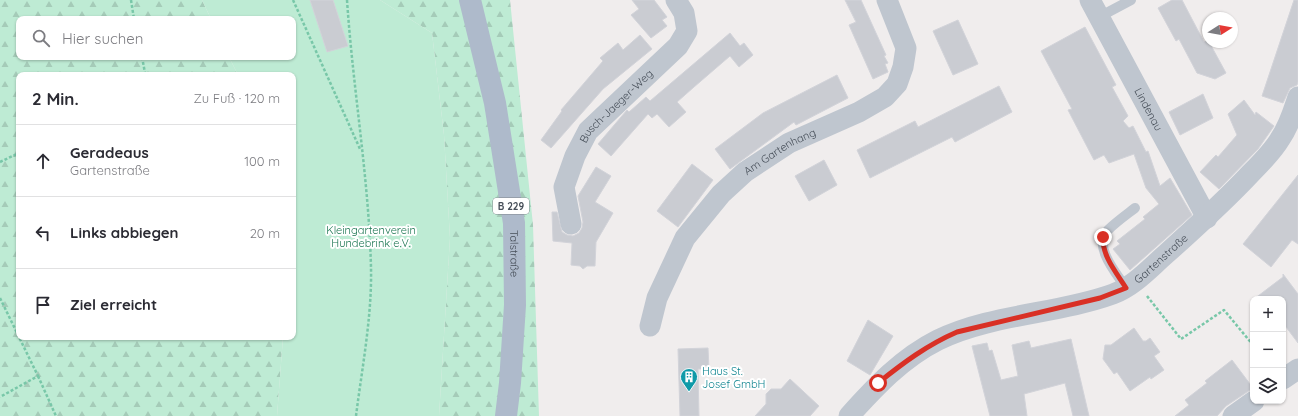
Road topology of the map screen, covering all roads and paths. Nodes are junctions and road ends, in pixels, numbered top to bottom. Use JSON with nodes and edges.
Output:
{"nodes":[{"id":1,"x":130,"y":0,"type":"edge"},
{"id":2,"x":293,"y":0,"type":"edge"},
{"id":3,"x":346,"y":0,"type":"edge"},
{"id":4,"x":470,"y":0,"type":"edge"},
{"id":5,"x":676,"y":0,"type":"edge"},
{"id":6,"x":887,"y":0,"type":"edge"},
{"id":7,"x":1131,"y":0,"type":"edge"},
{"id":8,"x":1095,"y":9,"type":"edge"},
{"id":9,"x":133,"y":16,"type":"edge"},
{"id":10,"x":143,"y":60,"type":"edge"},
{"id":11,"x":145,"y":72,"type":"edge"},
{"id":12,"x":1298,"y":97,"type":"edge"},
{"id":13,"x":361,"y":151,"type":"junction"},
{"id":14,"x":16,"y":154,"type":"edge"},
{"id":15,"x":0,"y":162,"type":"edge"},
{"id":16,"x":1135,"y":208,"type":"dead end"},
{"id":17,"x":1207,"y":218,"type":"junction"},
{"id":18,"x":571,"y":224,"type":"dead end"},
{"id":19,"x":1131,"y":285,"type":"junction"},
{"id":20,"x":0,"y":298,"type":"edge"},
{"id":21,"x":650,"y":326,"type":"dead end"},
{"id":22,"x":16,"y":331,"type":"edge"},
{"id":23,"x":20,"y":340,"type":"edge"},
{"id":24,"x":1250,"y":341,"type":"edge"},
{"id":25,"x":1298,"y":369,"type":"edge"},
{"id":26,"x":38,"y":376,"type":"junction"},
{"id":27,"x":1286,"y":377,"type":"edge"},
{"id":28,"x":0,"y":397,"type":"edge"},
{"id":29,"x":1250,"y":404,"type":"edge"},
{"id":30,"x":56,"y":416,"type":"edge"},
{"id":31,"x":356,"y":416,"type":"edge"},
{"id":32,"x":506,"y":416,"type":"edge"},
{"id":33,"x":849,"y":416,"type":"edge"},
{"id":34,"x":1233,"y":416,"type":"edge"}],
"edges":[{"from":1,"to":9,"type":"path"},
{"from":2,"to":13,"type":"path"},
{"from":3,"to":13,"type":"path"},
{"from":4,"to":32,"type":"main road","name":"Talstraße","number":"B 229"},
{"from":5,"to":18,"type":"street","name":"Busch-Jaeger-Weg"},
{"from":6,"to":21,"type":"street","name":"Am Gartenhang"},
{"from":7,"to":8,"type":"lane"},
{"from":8,"to":17,"type":"street","name":"Lindenau"},
{"from":10,"to":11,"type":"path"},
{"from":12,"to":17,"type":"street","name":"Gartenstraße"},
{"from":13,"to":31,"type":"path"},
{"from":14,"to":15,"type":"path"},
{"from":16,"to":19,"type":"lane"},
{"from":17,"to":19,"type":"street","name":"Gartenstraße"},
{"from":19,"to":24,"type":"path"},
{"from":19,"to":33,"type":"street","name":"Gartenstraße"},
{"from":20,"to":22,"type":"path"},
{"from":23,"to":26,"type":"path"},
{"from":25,"to":27,"type":"street"},
{"from":26,"to":28,"type":"path"},
{"from":26,"to":30,"type":"path"},
{"from":29,"to":34,"type":"street"}]}
